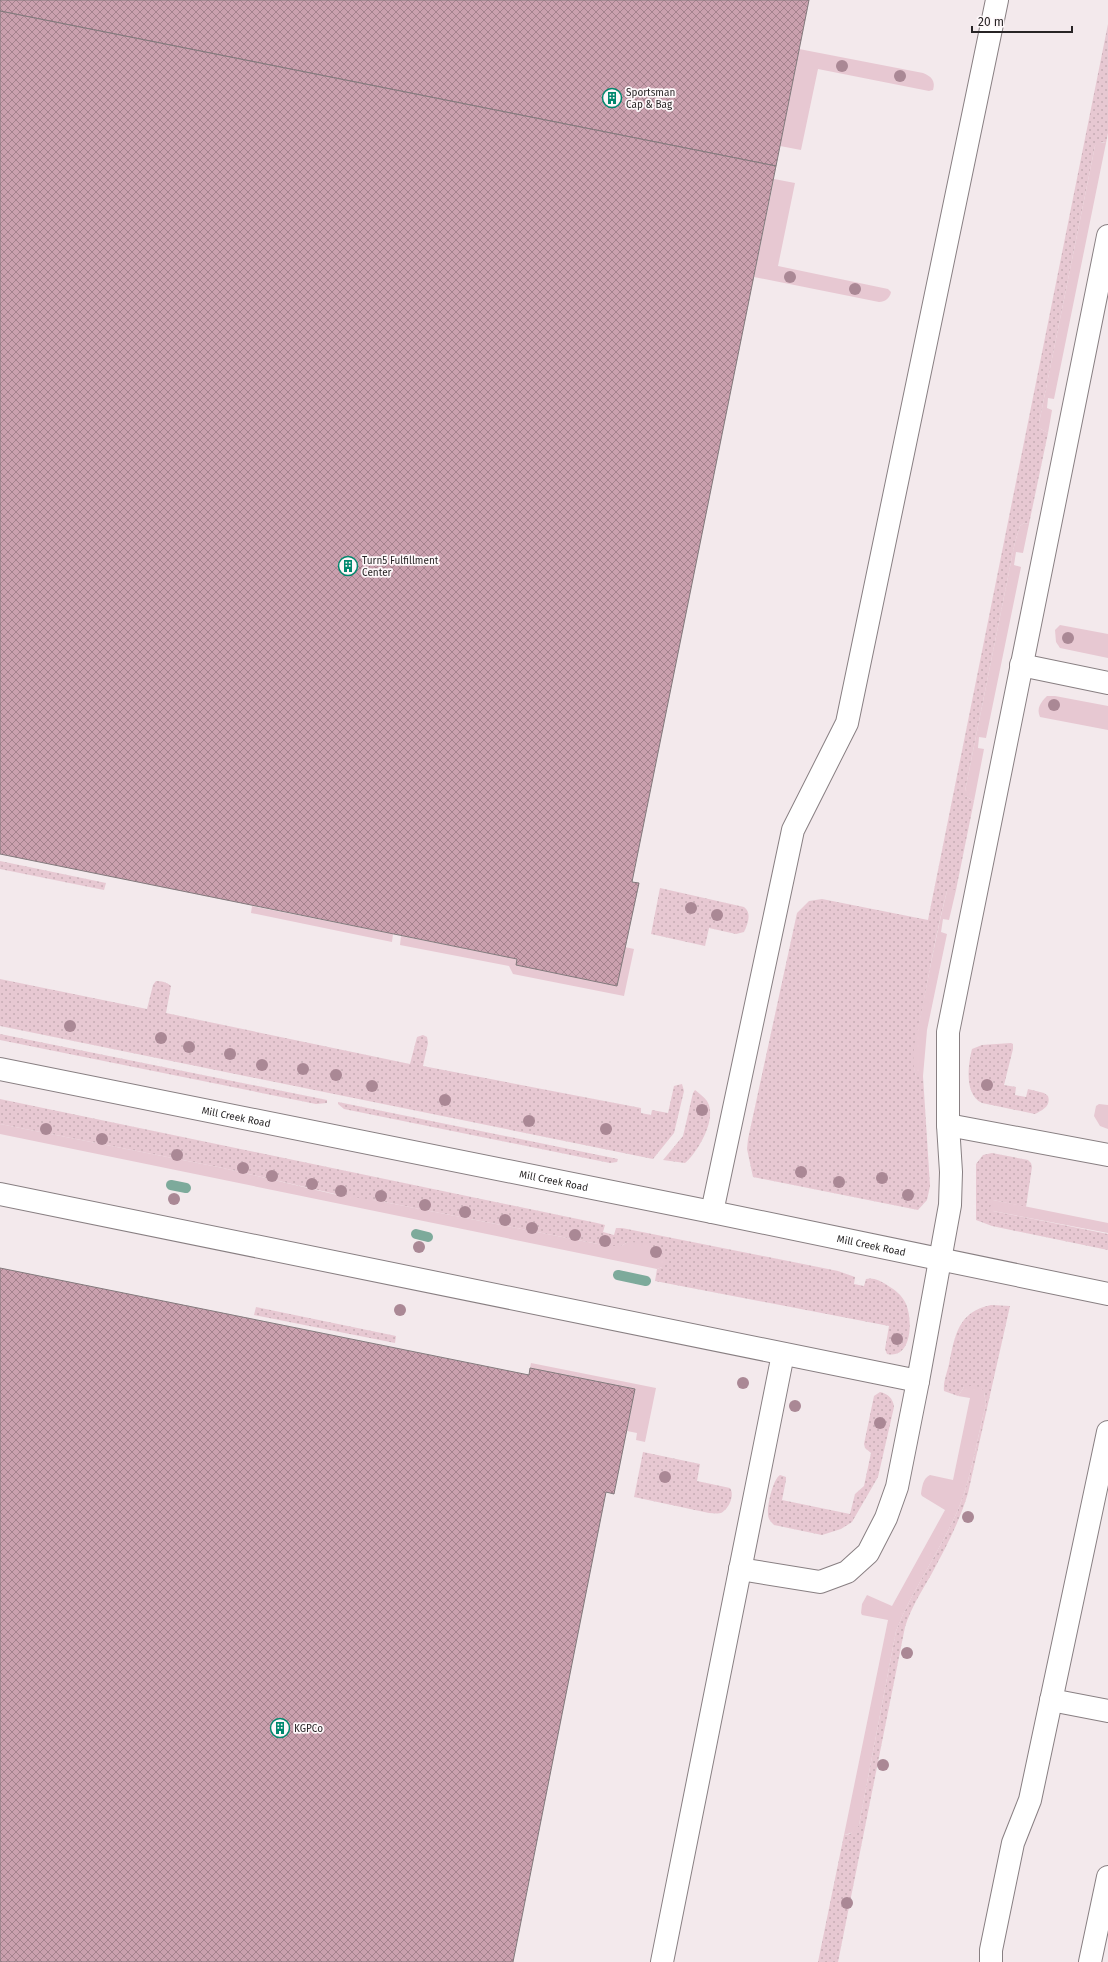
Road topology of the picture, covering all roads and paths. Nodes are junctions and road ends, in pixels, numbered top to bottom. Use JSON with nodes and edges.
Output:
{"nodes":[{"id":1,"x":997,"y":0,"type":"edge"},
{"id":2,"x":1108,"y":236,"type":"edge"},
{"id":3,"x":1021,"y":665,"type":"junction"},
{"id":4,"x":1108,"y":683,"type":"edge"},
{"id":5,"x":0,"y":1069,"type":"edge"},
{"id":6,"x":948,"y":1125,"type":"junction"},
{"id":7,"x":1108,"y":1155,"type":"edge"},
{"id":8,"x":0,"y":1194,"type":"edge"},
{"id":9,"x":712,"y":1212,"type":"junction"},
{"id":10,"x":940,"y":1260,"type":"junction"},
{"id":11,"x":1108,"y":1294,"type":"edge"},
{"id":12,"x":783,"y":1354,"type":"junction"},
{"id":13,"x":918,"y":1381,"type":"junction"},
{"id":14,"x":1108,"y":1432,"type":"edge"},
{"id":15,"x":740,"y":1569,"type":"junction"},
{"id":16,"x":1051,"y":1700,"type":"junction"},
{"id":17,"x":1108,"y":1711,"type":"edge"},
{"id":18,"x":1108,"y":1877,"type":"edge"},
{"id":19,"x":662,"y":1962,"type":"edge"},
{"id":20,"x":990,"y":1962,"type":"edge"},
{"id":21,"x":1090,"y":1962,"type":"edge"}],
"edges":[{"from":1,"to":9,"type":"street"},
{"from":2,"to":3,"type":"street"},
{"from":3,"to":4,"type":"street"},
{"from":3,"to":6,"type":"street"},
{"from":5,"to":9,"type":"street","name":"Mill Creek Road"},
{"from":6,"to":7,"type":"street"},
{"from":6,"to":10,"type":"street"},
{"from":8,"to":12,"type":"street"},
{"from":9,"to":10,"type":"street","name":"Mill Creek Road"},
{"from":10,"to":11,"type":"street","name":"Mill Creek Road"},
{"from":10,"to":13,"type":"street"},
{"from":12,"to":13,"type":"street"},
{"from":12,"to":15,"type":"street"},
{"from":13,"to":15,"type":"street"},
{"from":14,"to":16,"type":"street"},
{"from":15,"to":19,"type":"street"},
{"from":16,"to":17,"type":"street"},
{"from":16,"to":20,"type":"street"},
{"from":18,"to":21,"type":"street"}]}
